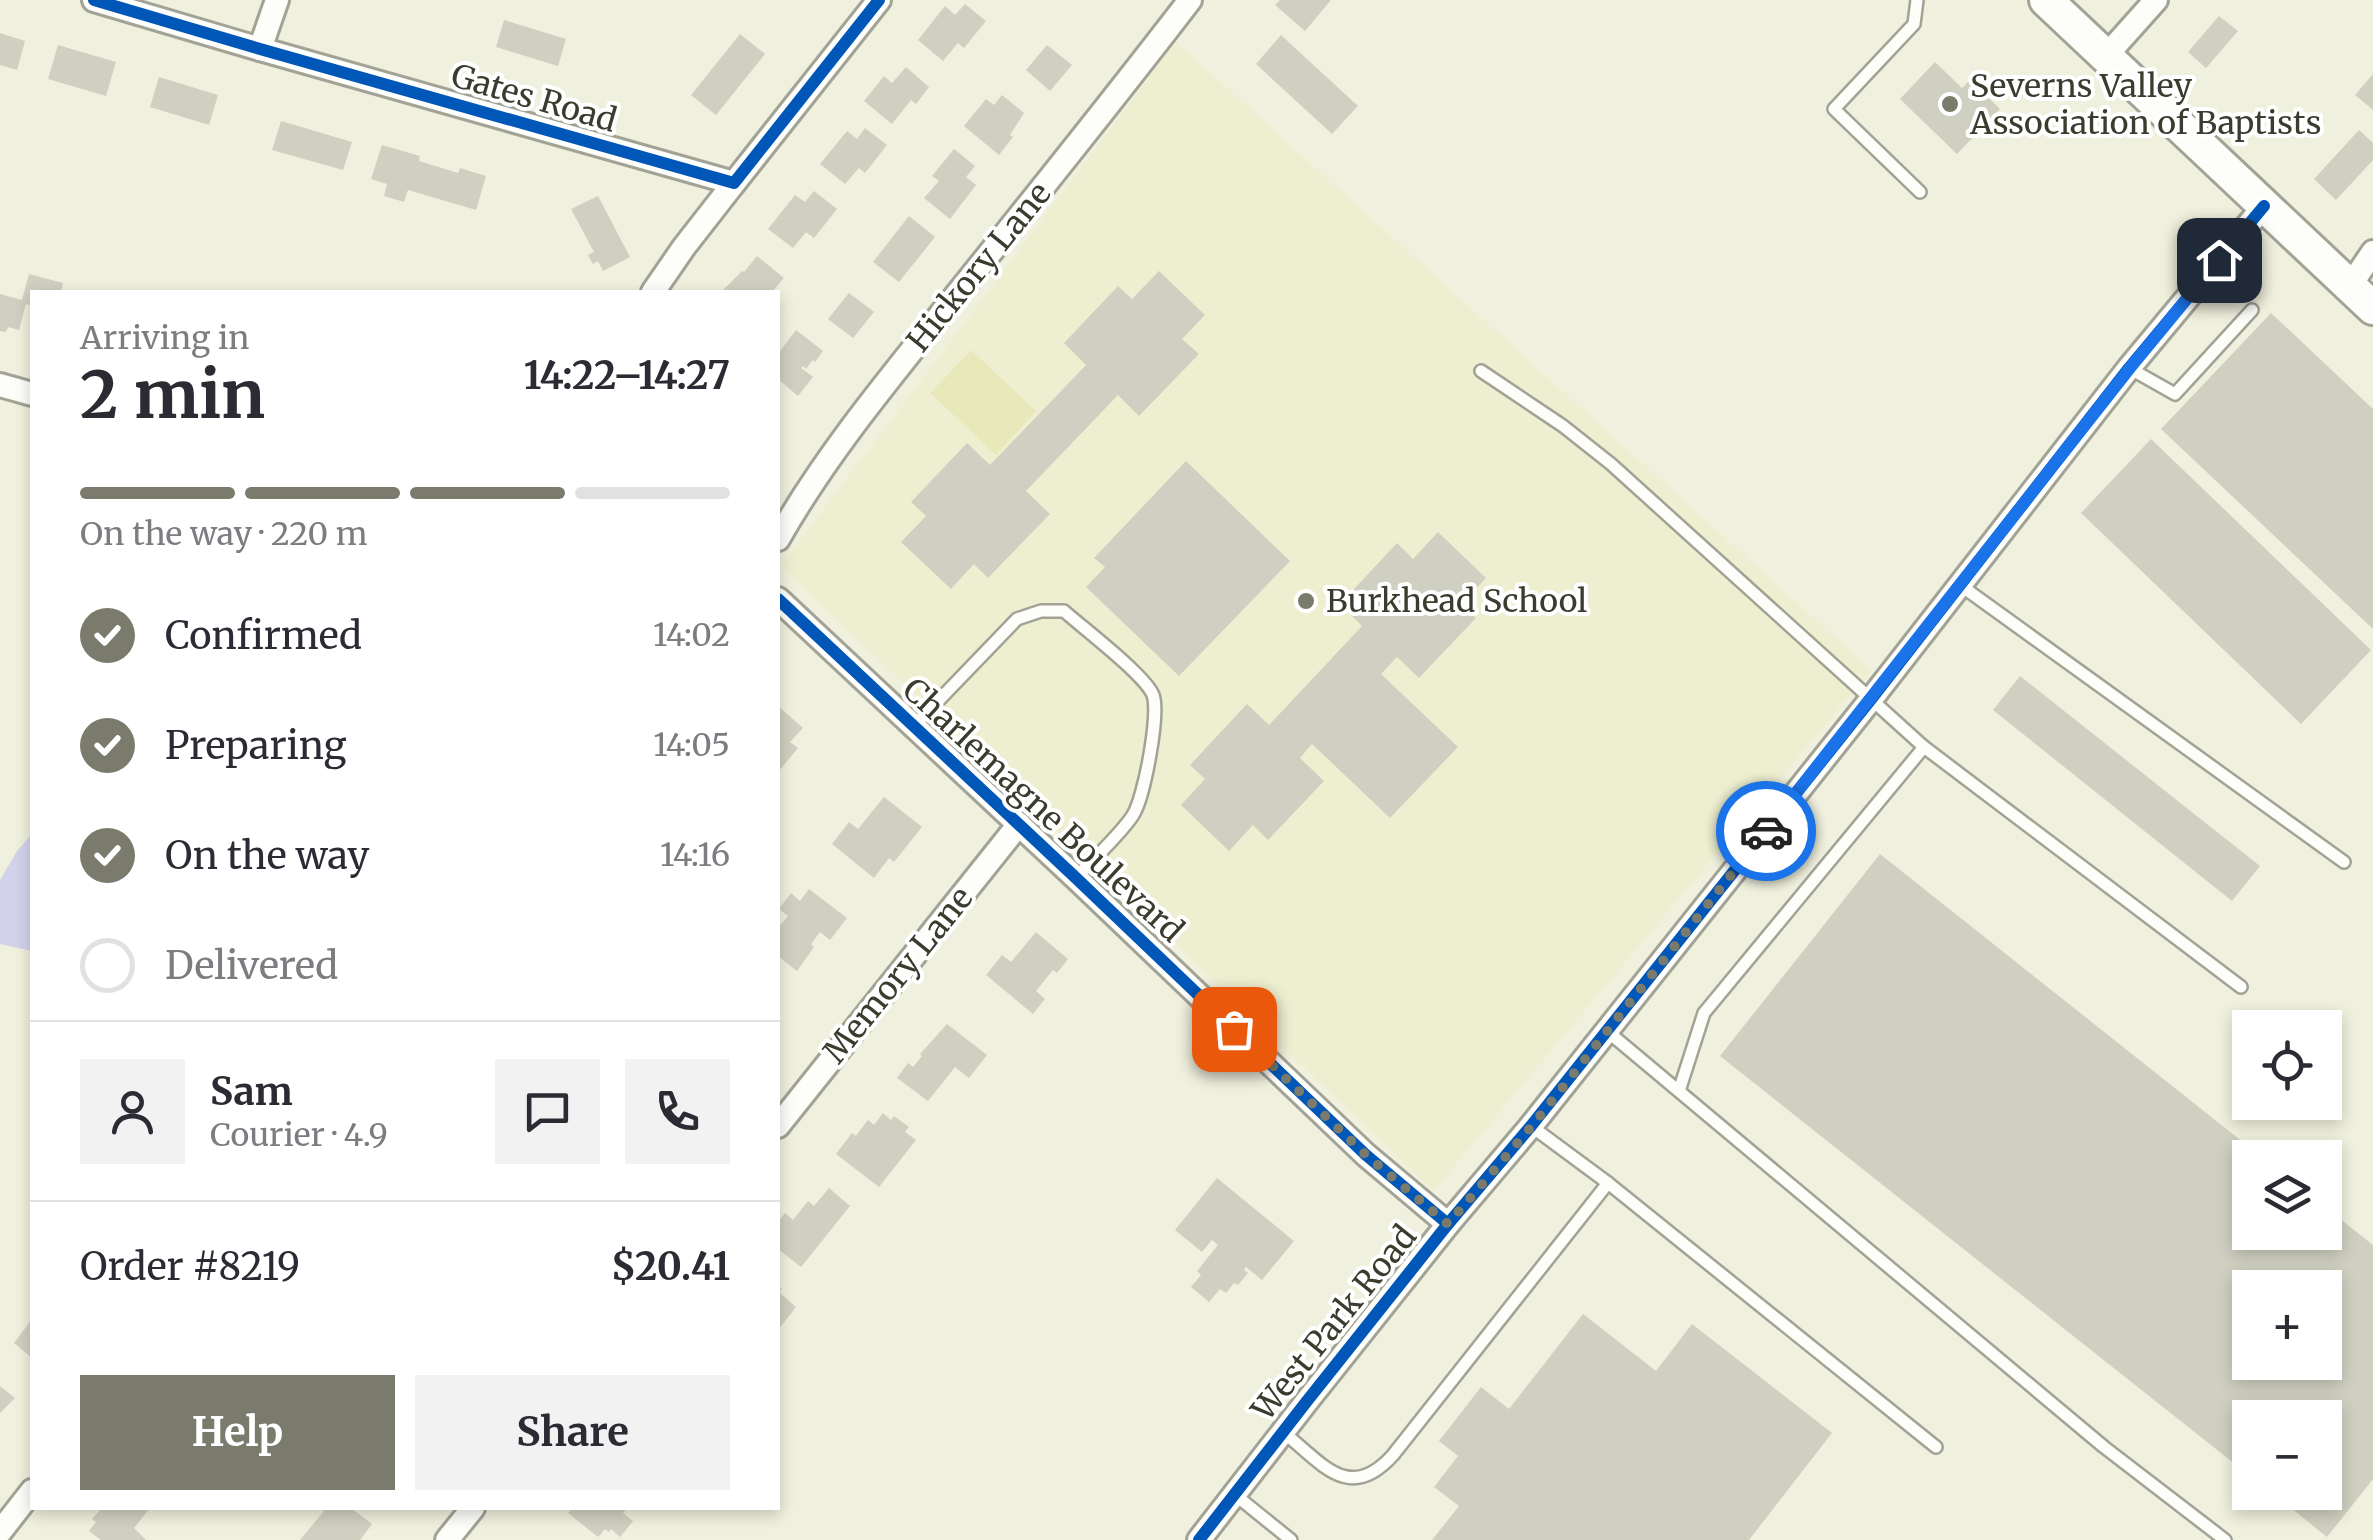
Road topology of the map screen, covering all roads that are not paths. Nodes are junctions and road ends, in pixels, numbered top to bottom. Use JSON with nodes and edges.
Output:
{"nodes":[{"id":1,"x":94,"y":0,"type":"edge"},
{"id":2,"x":277,"y":0,"type":"edge"},
{"id":3,"x":880,"y":0,"type":"edge"},
{"id":4,"x":1190,"y":0,"type":"edge"},
{"id":5,"x":1918,"y":0,"type":"edge"},
{"id":6,"x":2046,"y":0,"type":"edge"},
{"id":7,"x":2156,"y":0,"type":"edge"},
{"id":8,"x":260,"y":50,"type":"junction"},
{"id":9,"x":2106,"y":56,"type":"junction"},
{"id":10,"x":734,"y":183,"type":"junction"},
{"id":11,"x":1920,"y":192,"type":"dead end"},
{"id":12,"x":2264,"y":206,"type":"junction"},
{"id":13,"x":2373,"y":252,"type":"edge"},
{"id":14,"x":655,"y":290,"type":"edge"},
{"id":15,"x":2361,"y":297,"type":"edge"},
{"id":16,"x":2252,"y":310,"type":"dead end"},
{"id":17,"x":2130,"y":368,"type":"junction"},
{"id":18,"x":1481,"y":371,"type":"dead end"},
{"id":19,"x":0,"y":385,"type":"edge"},
{"id":20,"x":30,"y":393,"type":"edge"},
{"id":21,"x":780,"y":535,"type":"edge"},
{"id":22,"x":1960,"y":586,"type":"junction"},
{"id":23,"x":780,"y":601,"type":"edge"},
{"id":24,"x":1872,"y":698,"type":"junction"},
{"id":25,"x":914,"y":726,"type":"junction"},
{"id":26,"x":1924,"y":747,"type":"junction"},
{"id":27,"x":1019,"y":824,"type":"junction"},
{"id":28,"x":2344,"y":862,"type":"dead end"},
{"id":29,"x":1076,"y":878,"type":"junction"},
{"id":30,"x":2240,"y":987,"type":"dead end"},
{"id":31,"x":1607,"y":1031,"type":"junction"},
{"id":32,"x":1679,"y":1092,"type":"junction"},
{"id":33,"x":780,"y":1123,"type":"edge"},
{"id":34,"x":1532,"y":1126,"type":"junction"},
{"id":35,"x":1608,"y":1184,"type":"junction"},
{"id":36,"x":1448,"y":1224,"type":"junction"},
{"id":37,"x":1283,"y":1432,"type":"junction"},
{"id":38,"x":1936,"y":1446,"type":"dead end"},
{"id":39,"x":30,"y":1494,"type":"edge"},
{"id":40,"x":1234,"y":1494,"type":"junction"},
{"id":41,"x":470,"y":1510,"type":"edge"},
{"id":42,"x":0,"y":1532,"type":"edge"},
{"id":43,"x":446,"y":1540,"type":"edge"},
{"id":44,"x":1199,"y":1540,"type":"edge"},
{"id":45,"x":1291,"y":1540,"type":"edge"},
{"id":46,"x":2225,"y":1540,"type":"edge"}],
"edges":[{"from":1,"to":8,"type":"street","name":"Gates Road"},
{"from":2,"to":8,"type":"street"},
{"from":3,"to":10,"type":"street"},
{"from":4,"to":21,"type":"street","name":"Hickory Lane"},
{"from":5,"to":11,"type":"lane"},
{"from":6,"to":9,"type":"street"},
{"from":7,"to":9,"type":"street"},
{"from":8,"to":10,"type":"street","name":"Gates Road"},
{"from":9,"to":12,"type":"street"},
{"from":10,"to":14,"type":"street"},
{"from":12,"to":15,"type":"street"},
{"from":12,"to":17,"type":"street","name":"West Park Road"},
{"from":13,"to":15,"type":"street"},
{"from":16,"to":17,"type":"lane"},
{"from":17,"to":22,"type":"street","name":"West Park Road"},
{"from":18,"to":24,"type":"lane"},
{"from":19,"to":20,"type":"street"},
{"from":22,"to":24,"type":"street","name":"West Park Road"},
{"from":22,"to":28,"type":"lane"},
{"from":23,"to":25,"type":"street","name":"Charlemagne Boulevard"},
{"from":24,"to":26,"type":"lane"},
{"from":24,"to":31,"type":"street","name":"West Park Road"},
{"from":25,"to":27,"type":"street","name":"Charlemagne Boulevard"},
{"from":25,"to":29,"type":"lane"},
{"from":26,"to":30,"type":"lane"},
{"from":26,"to":32,"type":"lane"},
{"from":27,"to":29,"type":"street","name":"Charlemagne Boulevard"},
{"from":27,"to":33,"type":"street","name":"Memory Lane"},
{"from":29,"to":36,"type":"street","name":"Charlemagne Boulevard"},
{"from":31,"to":32,"type":"lane"},
{"from":31,"to":34,"type":"street","name":"West Park Road"},
{"from":32,"to":46,"type":"lane"},
{"from":34,"to":35,"type":"lane"},
{"from":34,"to":36,"type":"street","name":"West Park Road"},
{"from":35,"to":37,"type":"lane"},
{"from":35,"to":38,"type":"lane"},
{"from":36,"to":37,"type":"street","name":"West Park Road"},
{"from":37,"to":40,"type":"street","name":"West Park Road"},
{"from":39,"to":42,"type":"street"},
{"from":40,"to":44,"type":"street","name":"West Park Road"},
{"from":40,"to":45,"type":"lane"},
{"from":41,"to":43,"type":"street"}]}
